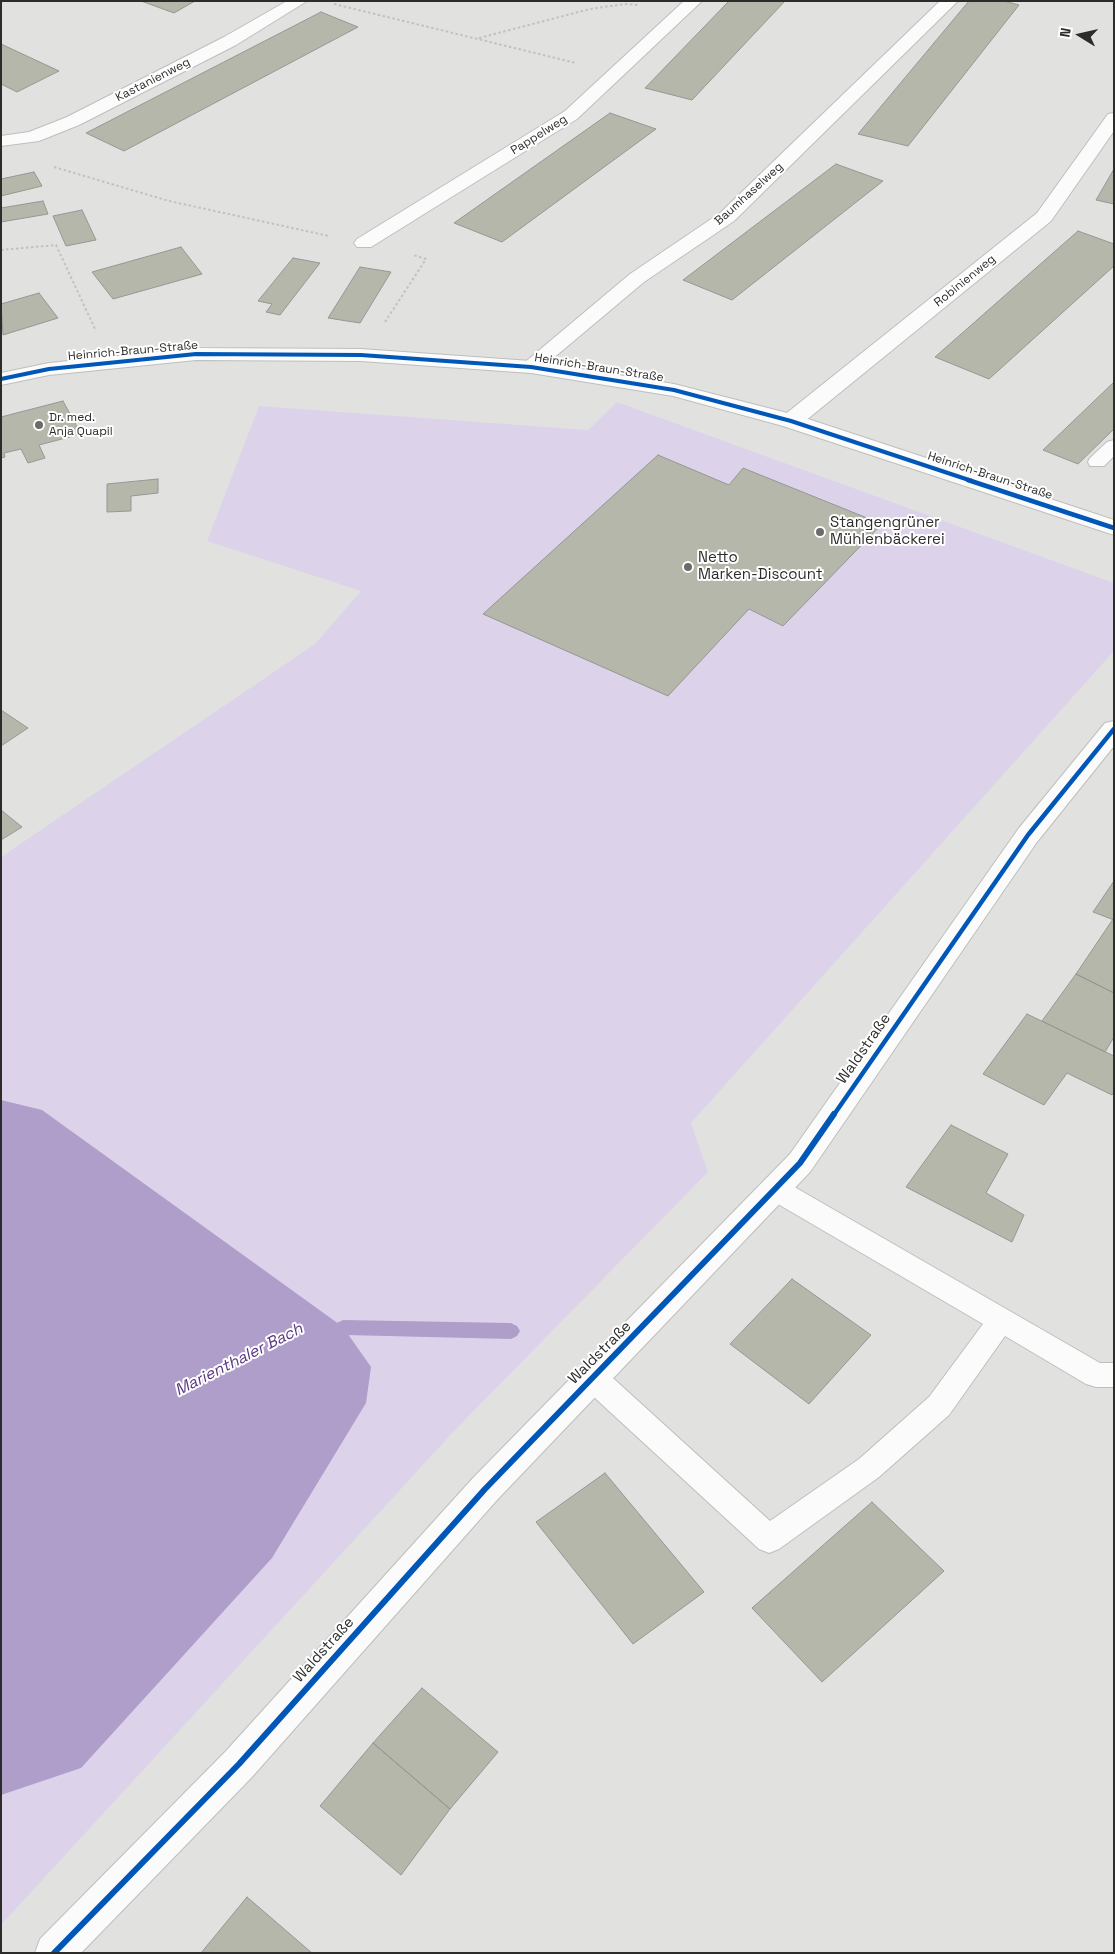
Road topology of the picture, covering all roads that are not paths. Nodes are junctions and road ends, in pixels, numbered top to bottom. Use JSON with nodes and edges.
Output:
{"nodes":[{"id":1,"x":299,"y":1,"type":"edge"},
{"id":2,"x":950,"y":1,"type":"edge"},
{"id":3,"x":689,"y":6,"type":"edge"},
{"id":4,"x":1114,"y":118,"type":"edge"},
{"id":5,"x":1,"y":140,"type":"edge"},
{"id":6,"x":364,"y":242,"type":"road end"},
{"id":7,"x":531,"y":367,"type":"junction"},
{"id":8,"x":1,"y":379,"type":"edge"},
{"id":9,"x":791,"y":421,"type":"junction"},
{"id":10,"x":1114,"y":446,"type":"edge"},
{"id":11,"x":1097,"y":462,"type":"dead end"},
{"id":12,"x":1114,"y":528,"type":"edge"},
{"id":13,"x":1114,"y":729,"type":"edge"},
{"id":14,"x":775,"y":1189,"type":"junction"},
{"id":15,"x":1001,"y":1321,"type":"junction"},
{"id":16,"x":1114,"y":1375,"type":"edge"},
{"id":17,"x":593,"y":1378,"type":"junction"},
{"id":18,"x":54,"y":1953,"type":"edge"}],
"edges":[{"from":1,"to":5,"type":"street","name":"Kastanienweg"},
{"from":2,"to":7,"type":"street","name":"Baumhaselweg"},
{"from":3,"to":6,"type":"street","name":"Pappelweg"},
{"from":4,"to":9,"type":"street","name":"Robinienweg"},
{"from":7,"to":8,"type":"street","name":"Heinrich-Braun-Straße"},
{"from":7,"to":9,"type":"street","name":"Heinrich-Braun-Straße"},
{"from":9,"to":12,"type":"street","name":"Heinrich-Braun-Straße"},
{"from":10,"to":11,"type":"lane"},
{"from":13,"to":14,"type":"street","name":"Waldstraße"},
{"from":14,"to":15,"type":"lane"},
{"from":14,"to":17,"type":"street","name":"Waldstraße"},
{"from":15,"to":16,"type":"lane"},
{"from":15,"to":17,"type":"lane"},
{"from":17,"to":18,"type":"street","name":"Waldstraße"}]}
